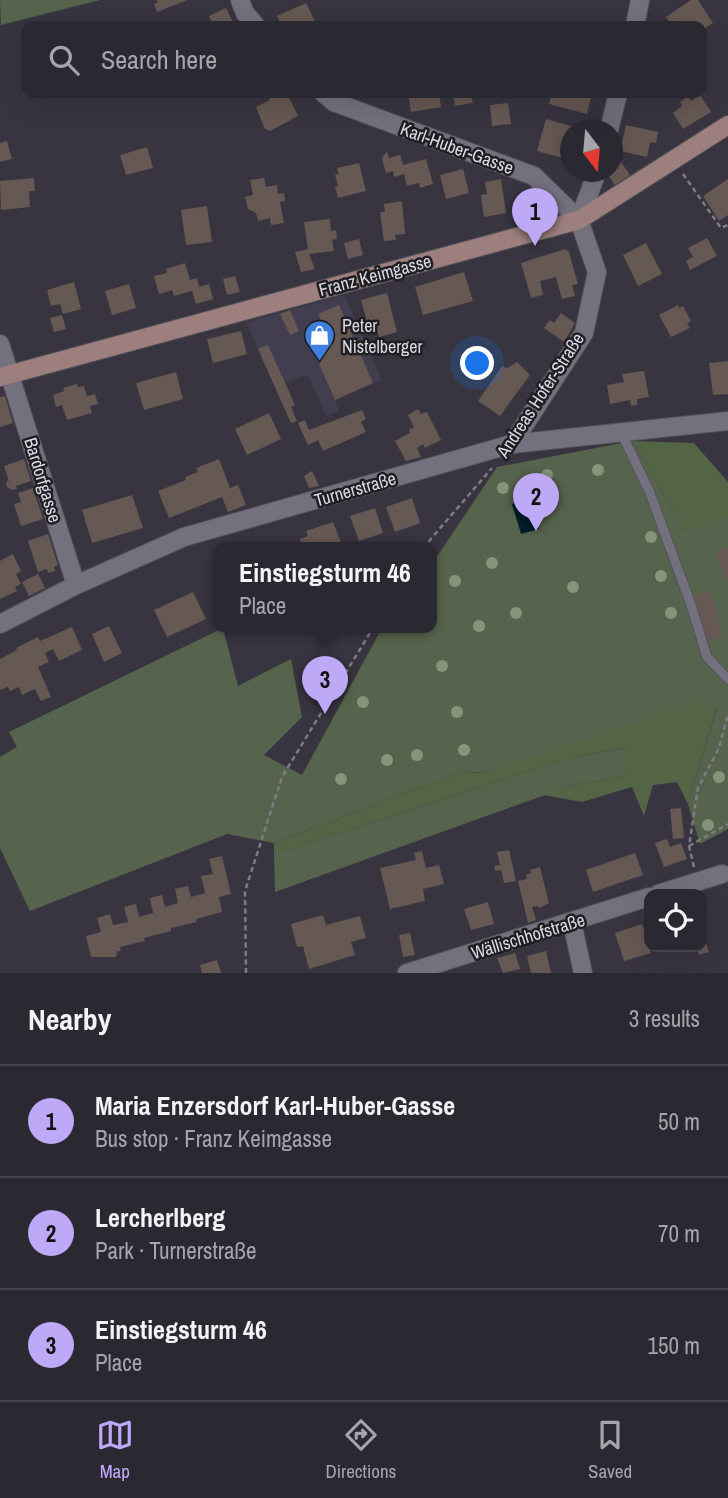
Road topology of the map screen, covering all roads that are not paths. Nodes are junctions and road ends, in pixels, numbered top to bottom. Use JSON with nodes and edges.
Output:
{"nodes":[{"id":1,"x":240,"y":0,"type":"edge"},
{"id":2,"x":640,"y":0,"type":"edge"},
{"id":3,"x":252,"y":21,"type":"edge"},
{"id":4,"x":636,"y":21,"type":"edge"},
{"id":5,"x":329,"y":98,"type":"edge"},
{"id":6,"x":617,"y":98,"type":"edge"},
{"id":7,"x":612,"y":119,"type":"edge"},
{"id":8,"x":728,"y":125,"type":"edge"},
{"id":9,"x":593,"y":182,"type":"edge"},
{"id":10,"x":579,"y":220,"type":"junction"},
{"id":11,"x":0,"y":344,"type":"edge"},
{"id":12,"x":5,"y":375,"type":"edge"},
{"id":13,"x":728,"y":421,"type":"edge"},
{"id":14,"x":620,"y":431,"type":"junction"},
{"id":15,"x":512,"y":444,"type":"junction"},
{"id":16,"x":76,"y":586,"type":"junction"},
{"id":17,"x":0,"y":624,"type":"edge"},
{"id":18,"x":728,"y":679,"type":"edge"},
{"id":19,"x":722,"y":874,"type":"dead end"},
{"id":20,"x":674,"y":889,"type":"edge"},
{"id":21,"x":644,"y":899,"type":"edge"},
{"id":22,"x":572,"y":922,"type":"junction"},
{"id":23,"x":407,"y":973,"type":"edge"},
{"id":24,"x":583,"y":973,"type":"edge"}],
"edges":[{"from":1,"to":3,"type":"street"},
{"from":2,"to":4,"type":"street"},
{"from":5,"to":10,"type":"street","name":"Karl-Huber-Gasse"},
{"from":6,"to":7,"type":"street"},
{"from":8,"to":10,"type":"main road","name":"Franz Keimgasse"},
{"from":9,"to":10,"type":"street"},
{"from":10,"to":12,"type":"main road","name":"Franz Keimgasse"},
{"from":10,"to":15,"type":"street","name":"Andreas Hofer-Straße"},
{"from":11,"to":12,"type":"street","name":"Bardorfgasse"},
{"from":12,"to":16,"type":"street","name":"Bardorfgasse"},
{"from":13,"to":14,"type":"street","name":"Turnerstraße"},
{"from":14,"to":15,"type":"street","name":"Turnerstraße"},
{"from":14,"to":18,"type":"lane"},
{"from":15,"to":16,"type":"street","name":"Turnerstraße"},
{"from":16,"to":17,"type":"street","name":"Turnerstraße"},
{"from":19,"to":20,"type":"street"},
{"from":21,"to":22,"type":"street","name":"Wällischhofstraße"},
{"from":22,"to":23,"type":"street","name":"Wällischhofstraße"},
{"from":22,"to":24,"type":"street"}]}
